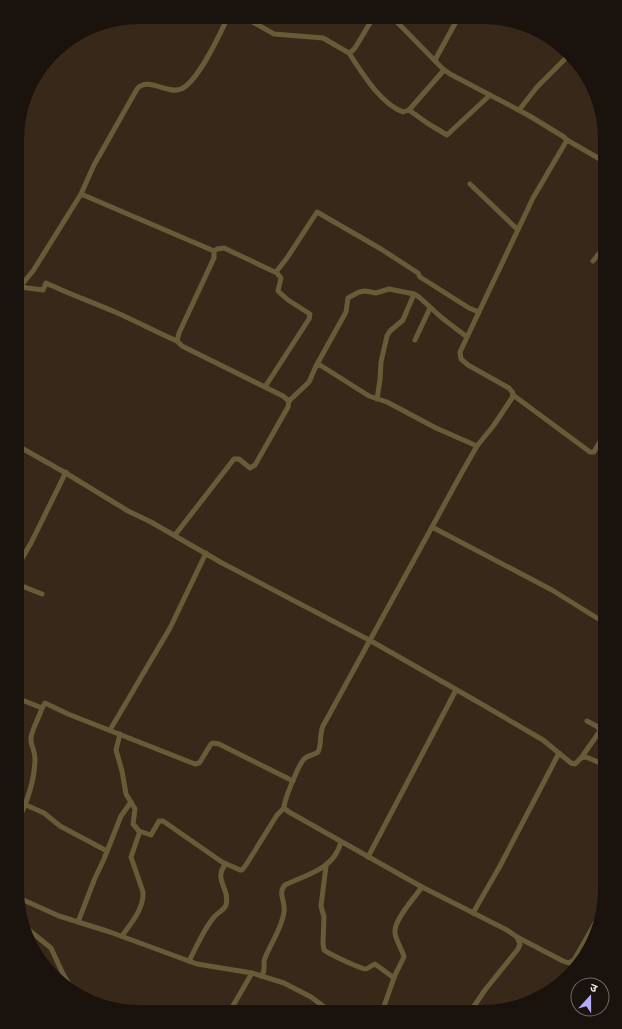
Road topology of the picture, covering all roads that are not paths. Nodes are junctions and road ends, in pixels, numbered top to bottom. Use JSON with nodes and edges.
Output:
{"nodes":[{"id":1,"x":224,"y":24,"type":"edge"},
{"id":2,"x":256,"y":24,"type":"edge"},
{"id":3,"x":369,"y":24,"type":"edge"},
{"id":4,"x":399,"y":24,"type":"edge"},
{"id":5,"x":455,"y":24,"type":"edge"},
{"id":6,"x":349,"y":53,"type":"junction"},
{"id":7,"x":565,"y":59,"type":"edge"},
{"id":8,"x":435,"y":60,"type":"junction"},
{"id":9,"x":444,"y":70,"type":"junction"},
{"id":10,"x":490,"y":95,"type":"junction"},
{"id":11,"x":409,"y":110,"type":"junction"},
{"id":12,"x":518,"y":110,"type":"junction"},
{"id":13,"x":567,"y":140,"type":"junction"},
{"id":14,"x":598,"y":158,"type":"edge"},
{"id":15,"x":470,"y":184,"type":"dead end"},
{"id":16,"x":81,"y":194,"type":"junction"},
{"id":17,"x":518,"y":230,"type":"junction"},
{"id":18,"x":214,"y":251,"type":"junction"},
{"id":19,"x":598,"y":255,"type":"edge"},
{"id":20,"x":593,"y":261,"type":"dead end"},
{"id":21,"x":276,"y":272,"type":"junction"},
{"id":22,"x":24,"y":282,"type":"edge"},
{"id":23,"x":24,"y":288,"type":"edge"},
{"id":24,"x":414,"y":294,"type":"junction"},
{"id":25,"x":430,"y":308,"type":"junction"},
{"id":26,"x":479,"y":312,"type":"junction"},
{"id":27,"x":467,"y":337,"type":"junction"},
{"id":28,"x":415,"y":340,"type":"dead end"},
{"id":29,"x":177,"y":341,"type":"junction"},
{"id":30,"x":316,"y":366,"type":"junction"},
{"id":31,"x":265,"y":387,"type":"junction"},
{"id":32,"x":513,"y":395,"type":"junction"},
{"id":33,"x":377,"y":399,"type":"junction"},
{"id":34,"x":290,"y":401,"type":"junction"},
{"id":35,"x":477,"y":446,"type":"junction"},
{"id":36,"x":598,"y":446,"type":"edge"},
{"id":37,"x":24,"y":449,"type":"edge"},
{"id":38,"x":66,"y":472,"type":"junction"},
{"id":39,"x":432,"y":527,"type":"junction"},
{"id":40,"x":175,"y":535,"type":"junction"},
{"id":41,"x":206,"y":553,"type":"junction"},
{"id":42,"x":24,"y":555,"type":"edge"},
{"id":43,"x":24,"y":587,"type":"edge"},
{"id":44,"x":42,"y":594,"type":"dead end"},
{"id":45,"x":598,"y":619,"type":"edge"},
{"id":46,"x":371,"y":640,"type":"junction"},
{"id":47,"x":456,"y":690,"type":"junction"},
{"id":48,"x":24,"y":701,"type":"edge"},
{"id":49,"x":42,"y":708,"type":"junction"},
{"id":50,"x":587,"y":721,"type":"dead end"},
{"id":51,"x":598,"y":728,"type":"edge"},
{"id":52,"x":110,"y":730,"type":"junction"},
{"id":53,"x":120,"y":734,"type":"junction"},
{"id":54,"x":598,"y":734,"type":"edge"},
{"id":55,"x":559,"y":753,"type":"junction"},
{"id":56,"x":581,"y":758,"type":"junction"},
{"id":57,"x":598,"y":762,"type":"edge"},
{"id":58,"x":293,"y":781,"type":"junction"},
{"id":59,"x":131,"y":802,"type":"junction"},
{"id":60,"x":26,"y":805,"type":"junction"},
{"id":61,"x":284,"y":808,"type":"junction"},
{"id":62,"x":24,"y":809,"type":"edge"},
{"id":63,"x":139,"y":831,"type":"junction"},
{"id":64,"x":341,"y":842,"type":"junction"},
{"id":65,"x":106,"y":851,"type":"junction"},
{"id":66,"x":368,"y":857,"type":"junction"},
{"id":67,"x":226,"y":864,"type":"junction"},
{"id":68,"x":326,"y":866,"type":"junction"},
{"id":69,"x":422,"y":887,"type":"junction"},
{"id":70,"x":25,"y":901,"type":"edge"},
{"id":71,"x":473,"y":913,"type":"junction"},
{"id":72,"x":78,"y":922,"type":"junction"},
{"id":73,"x":33,"y":933,"type":"edge"},
{"id":74,"x":589,"y":933,"type":"edge"},
{"id":75,"x":122,"y":936,"type":"junction"},
{"id":76,"x":518,"y":937,"type":"junction"},
{"id":77,"x":574,"y":960,"type":"edge"},
{"id":78,"x":574,"y":960,"type":"edge"},
{"id":79,"x":189,"y":961,"type":"junction"},
{"id":80,"x":252,"y":973,"type":"junction"},
{"id":81,"x":261,"y":976,"type":"junction"},
{"id":82,"x":65,"y":977,"type":"edge"},
{"id":83,"x":394,"y":978,"type":"junction"},
{"id":84,"x":233,"y":1005,"type":"edge"},
{"id":85,"x":322,"y":1005,"type":"edge"},
{"id":86,"x":384,"y":1005,"type":"edge"},
{"id":87,"x":475,"y":1005,"type":"edge"}],
"edges":[{"from":1,"to":16,"type":"street"},
{"from":2,"to":6,"type":"street"},
{"from":3,"to":6,"type":"street"},
{"from":4,"to":8,"type":"street"},
{"from":5,"to":8,"type":"street"},
{"from":6,"to":11,"type":"street"},
{"from":7,"to":12,"type":"street"},
{"from":8,"to":9,"type":"street"},
{"from":9,"to":10,"type":"street"},
{"from":9,"to":11,"type":"street"},
{"from":10,"to":11,"type":"street"},
{"from":10,"to":12,"type":"street"},
{"from":12,"to":13,"type":"street"},
{"from":13,"to":14,"type":"street"},
{"from":13,"to":17,"type":"street"},
{"from":15,"to":17,"type":"street"},
{"from":16,"to":18,"type":"street"},
{"from":16,"to":22,"type":"street"},
{"from":17,"to":26,"type":"street"},
{"from":18,"to":21,"type":"street"},
{"from":18,"to":29,"type":"street"},
{"from":19,"to":20,"type":"street"},
{"from":21,"to":26,"type":"street"},
{"from":21,"to":31,"type":"street"},
{"from":23,"to":29,"type":"street"},
{"from":24,"to":25,"type":"street"},
{"from":24,"to":30,"type":"street"},
{"from":24,"to":33,"type":"street"},
{"from":25,"to":27,"type":"street"},
{"from":25,"to":28,"type":"street"},
{"from":26,"to":27,"type":"street"},
{"from":27,"to":32,"type":"street"},
{"from":29,"to":31,"type":"street"},
{"from":30,"to":33,"type":"street"},
{"from":30,"to":34,"type":"street"},
{"from":31,"to":34,"type":"street"},
{"from":32,"to":35,"type":"street"},
{"from":32,"to":36,"type":"street"},
{"from":33,"to":35,"type":"street"},
{"from":34,"to":40,"type":"street"},
{"from":35,"to":39,"type":"street"},
{"from":37,"to":38,"type":"street"},
{"from":38,"to":40,"type":"street"},
{"from":38,"to":42,"type":"street"},
{"from":39,"to":45,"type":"street"},
{"from":39,"to":46,"type":"street"},
{"from":40,"to":41,"type":"street"},
{"from":41,"to":46,"type":"street"},
{"from":41,"to":52,"type":"street"},
{"from":43,"to":44,"type":"street"},
{"from":46,"to":47,"type":"street"},
{"from":46,"to":58,"type":"street"},
{"from":47,"to":55,"type":"street"},
{"from":47,"to":66,"type":"street"},
{"from":48,"to":49,"type":"street"},
{"from":49,"to":52,"type":"street"},
{"from":49,"to":60,"type":"street"},
{"from":50,"to":51,"type":"street"},
{"from":52,"to":53,"type":"street"},
{"from":53,"to":58,"type":"street"},
{"from":53,"to":59,"type":"street"},
{"from":54,"to":56,"type":"street"},
{"from":55,"to":56,"type":"street"},
{"from":55,"to":71,"type":"street"},
{"from":56,"to":57,"type":"street"},
{"from":58,"to":61,"type":"street"},
{"from":59,"to":63,"type":"street"},
{"from":59,"to":65,"type":"street"},
{"from":60,"to":62,"type":"street"},
{"from":60,"to":65,"type":"street"},
{"from":61,"to":64,"type":"street"},
{"from":61,"to":67,"type":"street"},
{"from":63,"to":67,"type":"street"},
{"from":63,"to":75,"type":"street"},
{"from":64,"to":66,"type":"street"},
{"from":64,"to":68,"type":"street"},
{"from":65,"to":72,"type":"street"},
{"from":66,"to":69,"type":"street"},
{"from":67,"to":79,"type":"street"},
{"from":68,"to":81,"type":"street"},
{"from":68,"to":83,"type":"street"},
{"from":69,"to":71,"type":"street"},
{"from":69,"to":83,"type":"street"},
{"from":70,"to":72,"type":"street"},
{"from":71,"to":76,"type":"street"},
{"from":72,"to":75,"type":"street"},
{"from":73,"to":82,"type":"street"},
{"from":74,"to":78,"type":"street"},
{"from":75,"to":79,"type":"street"},
{"from":76,"to":77,"type":"street"},
{"from":76,"to":87,"type":"street"},
{"from":79,"to":80,"type":"street"},
{"from":80,"to":81,"type":"street"},
{"from":80,"to":84,"type":"street"},
{"from":81,"to":85,"type":"street"},
{"from":83,"to":86,"type":"street"}]}
